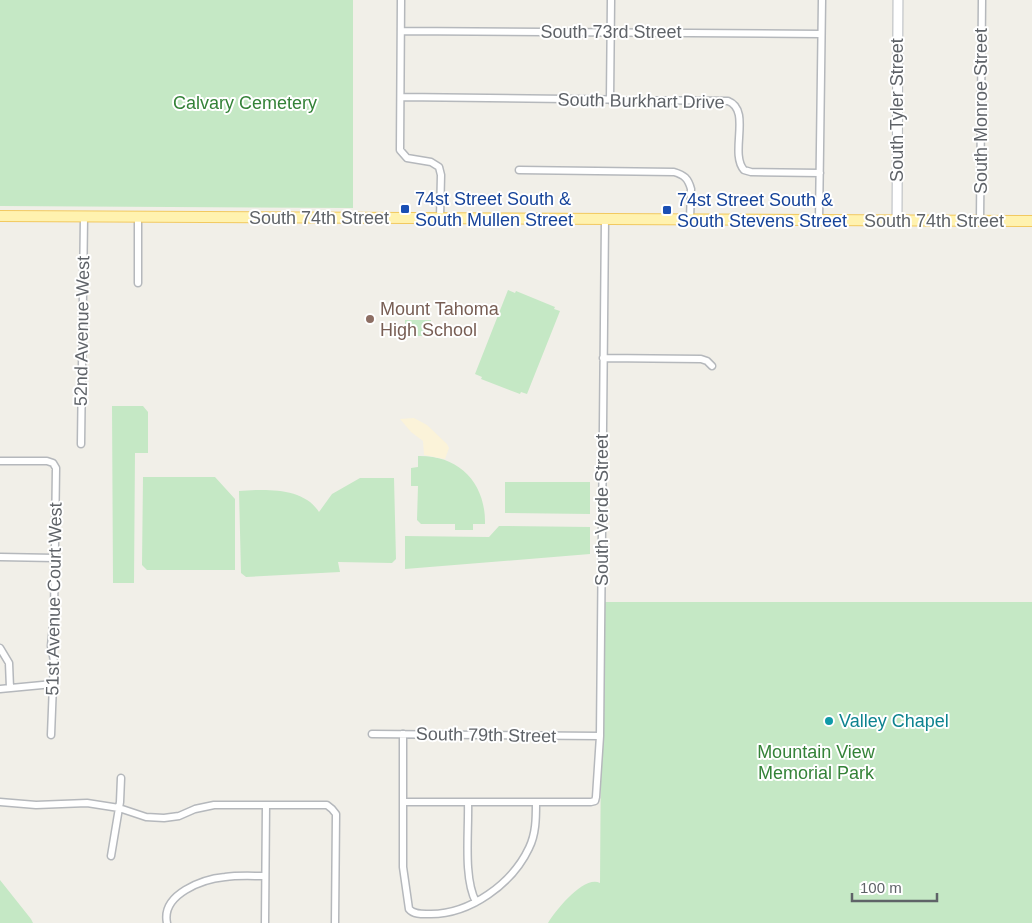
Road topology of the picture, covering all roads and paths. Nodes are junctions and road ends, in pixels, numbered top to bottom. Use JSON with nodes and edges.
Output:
{"nodes":[{"id":1,"x":402,"y":0,"type":"edge"},
{"id":2,"x":612,"y":0,"type":"edge"},
{"id":3,"x":822,"y":0,"type":"edge"},
{"id":4,"x":898,"y":0,"type":"edge"},
{"id":5,"x":982,"y":0,"type":"edge"},
{"id":6,"x":401,"y":31,"type":"junction"},
{"id":7,"x":611,"y":32,"type":"junction"},
{"id":8,"x":821,"y":34,"type":"junction"},
{"id":9,"x":401,"y":97,"type":"junction"},
{"id":10,"x":610,"y":100,"type":"junction"},
{"id":11,"x":520,"y":170,"type":"dead end"},
{"id":12,"x":820,"y":173,"type":"junction"},
{"id":13,"x":0,"y":216,"type":"edge"},
{"id":14,"x":84,"y":217,"type":"junction"},
{"id":15,"x":138,"y":217,"type":"junction"},
{"id":16,"x":440,"y":218,"type":"junction"},
{"id":17,"x":605,"y":218,"type":"junction"},
{"id":18,"x":690,"y":219,"type":"junction"},
{"id":19,"x":819,"y":221,"type":"junction"},
{"id":20,"x":897,"y":221,"type":"junction"},
{"id":21,"x":980,"y":221,"type":"junction"},
{"id":22,"x":1032,"y":221,"type":"edge"},
{"id":23,"x":138,"y":283,"type":"dead end"},
{"id":24,"x":603,"y":358,"type":"junction"},
{"id":25,"x":712,"y":366,"type":"dead end"},
{"id":26,"x":81,"y":444,"type":"dead end"},
{"id":27,"x":0,"y":461,"type":"edge"},
{"id":28,"x":0,"y":557,"type":"edge"},
{"id":29,"x":55,"y":558,"type":"junction"},
{"id":30,"x":0,"y":648,"type":"edge"},
{"id":31,"x":54,"y":684,"type":"junction"},
{"id":32,"x":10,"y":688,"type":"junction"},
{"id":33,"x":0,"y":689,"type":"edge"},
{"id":34,"x":372,"y":734,"type":"dead end"},
{"id":35,"x":403,"y":734,"type":"junction"},
{"id":36,"x":51,"y":735,"type":"dead end"},
{"id":37,"x":600,"y":736,"type":"junction"},
{"id":38,"x":121,"y":778,"type":"dead end"},
{"id":39,"x":0,"y":802,"type":"edge"},
{"id":40,"x":403,"y":802,"type":"junction"},
{"id":41,"x":468,"y":802,"type":"junction"},
{"id":42,"x":536,"y":802,"type":"junction"},
{"id":43,"x":266,"y":805,"type":"junction"},
{"id":44,"x":119,"y":808,"type":"junction"},
{"id":45,"x":111,"y":856,"type":"dead end"},
{"id":46,"x":265,"y":876,"type":"junction"},
{"id":47,"x":476,"y":902,"type":"junction"},
{"id":48,"x":167,"y":923,"type":"edge"},
{"id":49,"x":265,"y":923,"type":"edge"},
{"id":50,"x":335,"y":923,"type":"edge"}],
"edges":[{"from":1,"to":6,"type":"street"},
{"from":2,"to":7,"type":"street"},
{"from":3,"to":8,"type":"street"},
{"from":4,"to":20,"type":"street","name":"South Tyler Street"},
{"from":5,"to":21,"type":"street","name":"South Monroe Street"},
{"from":6,"to":7,"type":"street","name":"South 73rd Street"},
{"from":6,"to":9,"type":"street"},
{"from":7,"to":8,"type":"street","name":"South 73rd Street"},
{"from":7,"to":10,"type":"street"},
{"from":8,"to":12,"type":"street"},
{"from":9,"to":10,"type":"street","name":"South Burkhart Drive"},
{"from":9,"to":16,"type":"street"},
{"from":10,"to":12,"type":"street","name":"South Burkhart Drive"},
{"from":11,"to":18,"type":"street"},
{"from":12,"to":19,"type":"street"},
{"from":13,"to":14,"type":"main road","name":"South 74th Street"},
{"from":14,"to":15,"type":"main road","name":"South 74th Street"},
{"from":14,"to":26,"type":"street","name":"52nd Avenue West"},
{"from":15,"to":16,"type":"main road","name":"South 74th Street"},
{"from":15,"to":23,"type":"street"},
{"from":16,"to":17,"type":"main road","name":"South 74th Street"},
{"from":17,"to":18,"type":"main road","name":"South 74th Street"},
{"from":17,"to":24,"type":"street","name":"South Verde Street"},
{"from":18,"to":19,"type":"main road","name":"South 74th Street"},
{"from":19,"to":20,"type":"main road","name":"South 74th Street"},
{"from":20,"to":21,"type":"main road","name":"South 74th Street"},
{"from":21,"to":22,"type":"main road","name":"South 74th Street"},
{"from":24,"to":25,"type":"street"},
{"from":24,"to":37,"type":"street","name":"South Verde Street"},
{"from":27,"to":29,"type":"street","name":"51st Avenue Court West"},
{"from":28,"to":29,"type":"street"},
{"from":29,"to":31,"type":"street","name":"51st Avenue Court West"},
{"from":30,"to":32,"type":"street"},
{"from":31,"to":32,"type":"street"},
{"from":31,"to":36,"type":"street","name":"51st Avenue Court West"},
{"from":32,"to":33,"type":"street"},
{"from":34,"to":35,"type":"street","name":"South 79th Street"},
{"from":35,"to":37,"type":"street","name":"South 79th Street"},
{"from":35,"to":40,"type":"street"},
{"from":37,"to":42,"type":"street","name":"South Verde Street"},
{"from":38,"to":44,"type":"street"},
{"from":39,"to":44,"type":"street"},
{"from":40,"to":41,"type":"street"},
{"from":40,"to":47,"type":"street"},
{"from":41,"to":42,"type":"street"},
{"from":41,"to":47,"type":"street"},
{"from":42,"to":47,"type":"street"},
{"from":43,"to":44,"type":"street"},
{"from":43,"to":46,"type":"street"},
{"from":43,"to":50,"type":"street"},
{"from":44,"to":45,"type":"street"},
{"from":46,"to":48,"type":"street"},
{"from":46,"to":49,"type":"street"}]}
